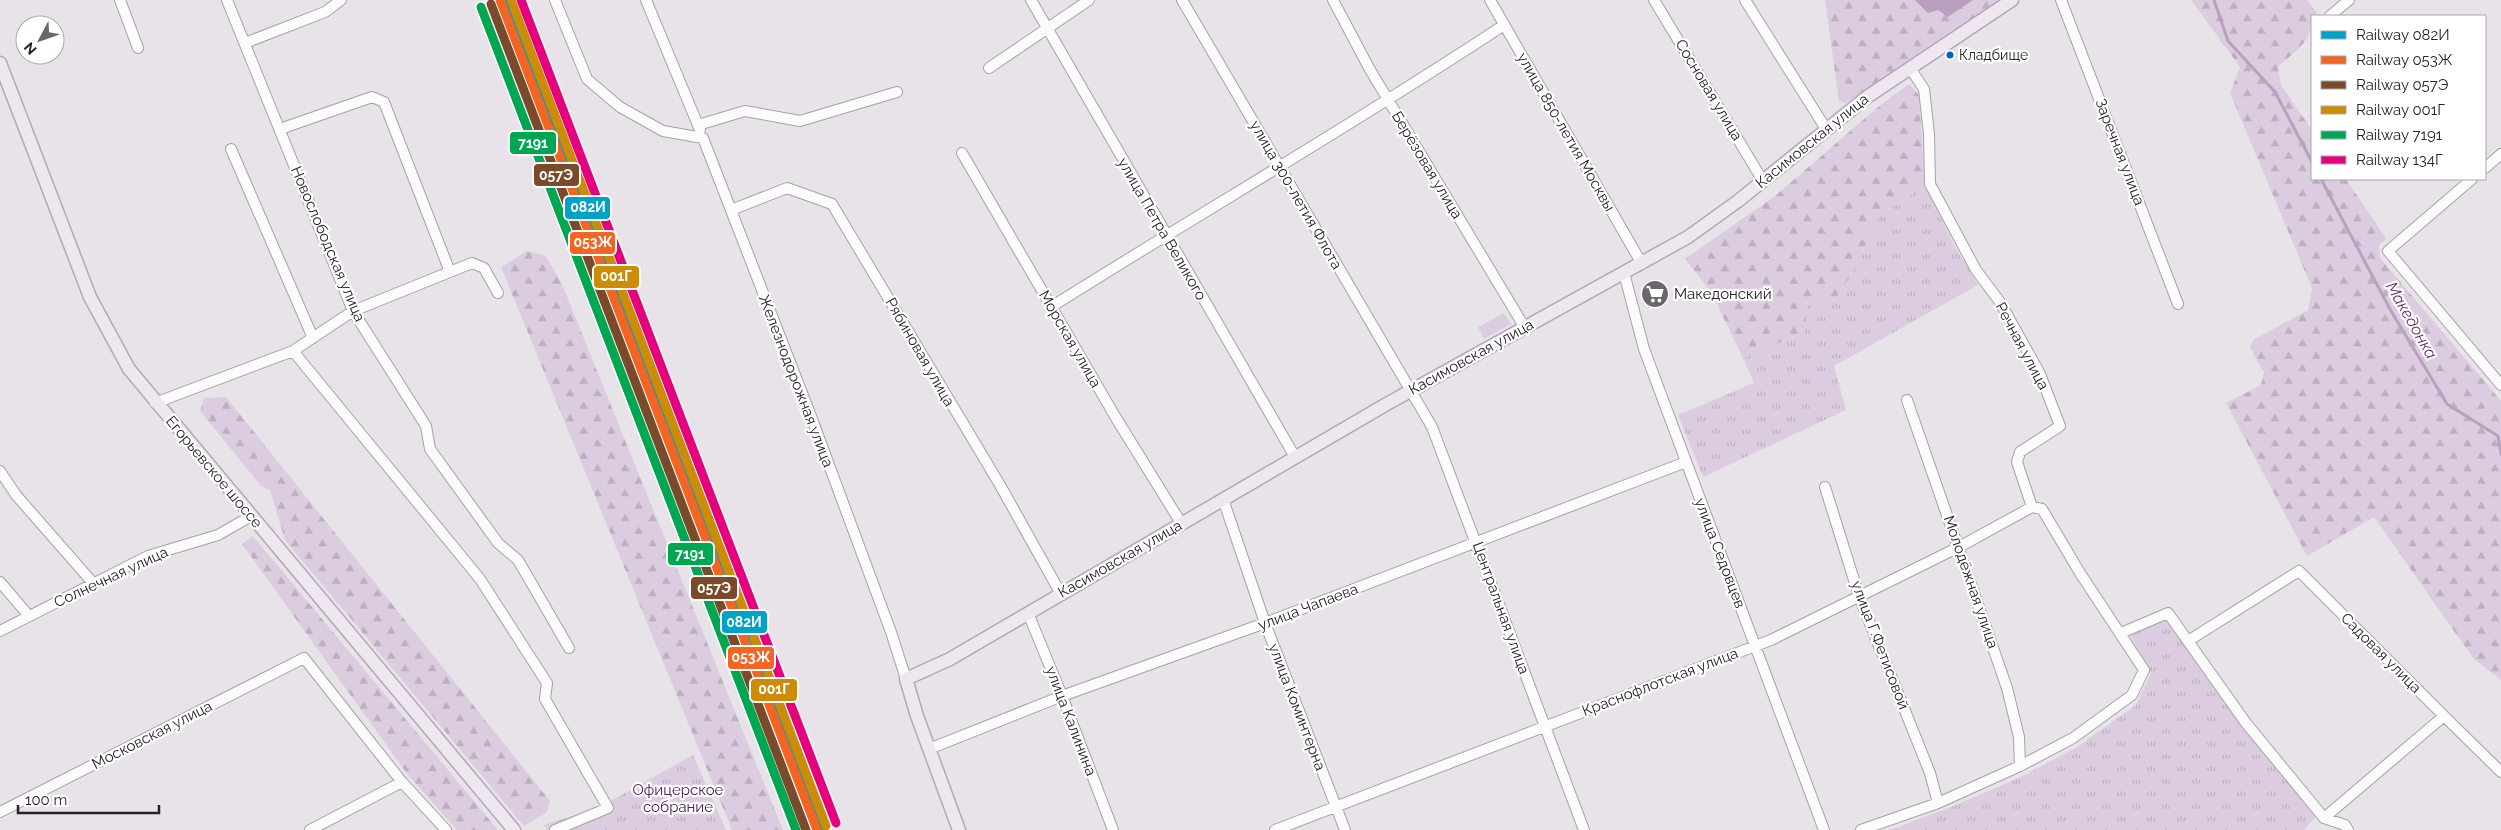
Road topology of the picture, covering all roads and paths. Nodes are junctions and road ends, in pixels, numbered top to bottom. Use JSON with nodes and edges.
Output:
{"nodes":[{"id":1,"x":120,"y":0,"type":"edge"},
{"id":2,"x":227,"y":0,"type":"edge"},
{"id":3,"x":341,"y":0,"type":"edge"},
{"id":4,"x":556,"y":0,"type":"edge"},
{"id":5,"x":646,"y":0,"type":"edge"},
{"id":6,"x":1031,"y":0,"type":"edge"},
{"id":7,"x":1089,"y":0,"type":"edge"},
{"id":8,"x":1182,"y":0,"type":"edge"},
{"id":9,"x":1333,"y":0,"type":"edge"},
{"id":10,"x":1490,"y":0,"type":"edge"},
{"id":11,"x":1654,"y":0,"type":"edge"},
{"id":12,"x":1745,"y":0,"type":"edge"},
{"id":13,"x":2012,"y":0,"type":"edge"},
{"id":14,"x":2061,"y":0,"type":"edge"},
{"id":15,"x":2349,"y":0,"type":"edge"},
{"id":16,"x":2331,"y":15,"type":"edge"},
{"id":17,"x":1504,"y":26,"type":"junction"},
{"id":18,"x":1048,"y":30,"type":"junction"},
{"id":19,"x":245,"y":43,"type":"junction"},
{"id":20,"x":138,"y":48,"type":"dead end"},
{"id":21,"x":0,"y":63,"type":"edge"},
{"id":22,"x":989,"y":68,"type":"dead end"},
{"id":23,"x":1910,"y":68,"type":"junction"},
{"id":24,"x":897,"y":92,"type":"dead end"},
{"id":25,"x":1389,"y":101,"type":"junction"},
{"id":26,"x":698,"y":125,"type":"junction"},
{"id":27,"x":280,"y":129,"type":"junction"},
{"id":28,"x":1826,"y":129,"type":"junction"},
{"id":29,"x":703,"y":138,"type":"junction"},
{"id":30,"x":231,"y":149,"type":"dead end"},
{"id":31,"x":962,"y":153,"type":"dead end"},
{"id":32,"x":2501,"y":154,"type":"edge"},
{"id":33,"x":1279,"y":166,"type":"junction"},
{"id":34,"x":2486,"y":167,"type":"edge"},
{"id":35,"x":1763,"y":180,"type":"junction"},
{"id":36,"x":2471,"y":180,"type":"edge"},
{"id":37,"x":732,"y":210,"type":"junction"},
{"id":38,"x":1166,"y":235,"type":"junction"},
{"id":39,"x":1642,"y":264,"type":"junction"},
{"id":40,"x":450,"y":272,"type":"junction"},
{"id":41,"x":1624,"y":273,"type":"junction"},
{"id":42,"x":498,"y":293,"type":"dead end"},
{"id":43,"x":2178,"y":304,"type":"dead end"},
{"id":44,"x":1051,"y":307,"type":"junction"},
{"id":45,"x":353,"y":311,"type":"junction"},
{"id":46,"x":1525,"y":328,"type":"junction"},
{"id":47,"x":313,"y":338,"type":"junction"},
{"id":48,"x":293,"y":351,"type":"junction"},
{"id":49,"x":2501,"y":385,"type":"edge"},
{"id":50,"x":1411,"y":390,"type":"junction"},
{"id":51,"x":1907,"y":400,"type":"dead end"},
{"id":52,"x":155,"y":403,"type":"junction"},
{"id":53,"x":1295,"y":457,"type":"junction"},
{"id":54,"x":1686,"y":462,"type":"junction"},
{"id":55,"x":0,"y":471,"type":"edge"},
{"id":56,"x":1825,"y":487,"type":"dead end"},
{"id":57,"x":1223,"y":499,"type":"junction"},
{"id":58,"x":2032,"y":507,"type":"junction"},
{"id":59,"x":251,"y":516,"type":"junction"},
{"id":60,"x":1181,"y":523,"type":"junction"},
{"id":61,"x":1477,"y":542,"type":"junction"},
{"id":62,"x":1959,"y":547,"type":"junction"},
{"id":63,"x":0,"y":582,"type":"edge"},
{"id":64,"x":93,"y":583,"type":"junction"},
{"id":65,"x":1061,"y":594,"type":"junction"},
{"id":66,"x":1859,"y":596,"type":"junction"},
{"id":67,"x":1028,"y":613,"type":"junction"},
{"id":68,"x":29,"y":616,"type":"junction"},
{"id":69,"x":1265,"y":623,"type":"junction"},
{"id":70,"x":0,"y":631,"type":"edge"},
{"id":71,"x":2121,"y":633,"type":"junction"},
{"id":72,"x":2188,"y":641,"type":"junction"},
{"id":73,"x":1755,"y":645,"type":"junction"},
{"id":74,"x":569,"y":648,"type":"dead end"},
{"id":75,"x":906,"y":678,"type":"junction"},
{"id":76,"x":1062,"y":696,"type":"junction"},
{"id":77,"x":2444,"y":716,"type":"junction"},
{"id":78,"x":1545,"y":727,"type":"junction"},
{"id":79,"x":929,"y":750,"type":"junction"},
{"id":80,"x":2020,"y":766,"type":"junction"},
{"id":81,"x":2501,"y":772,"type":"edge"},
{"id":82,"x":402,"y":782,"type":"junction"},
{"id":83,"x":1938,"y":803,"type":"junction"},
{"id":84,"x":1336,"y":806,"type":"junction"},
{"id":85,"x":0,"y":812,"type":"edge"},
{"id":86,"x":2324,"y":818,"type":"junction"},
{"id":87,"x":310,"y":830,"type":"edge"},
{"id":88,"x":446,"y":830,"type":"edge"},
{"id":89,"x":514,"y":830,"type":"edge"},
{"id":90,"x":555,"y":830,"type":"edge"},
{"id":91,"x":959,"y":830,"type":"edge"},
{"id":92,"x":1112,"y":830,"type":"edge"},
{"id":93,"x":1275,"y":830,"type":"edge"},
{"id":94,"x":1345,"y":830,"type":"edge"},
{"id":95,"x":1584,"y":830,"type":"edge"},
{"id":96,"x":1824,"y":830,"type":"edge"},
{"id":97,"x":1861,"y":830,"type":"edge"},
{"id":98,"x":2348,"y":830,"type":"edge"}],
"edges":[{"from":1,"to":20,"type":"street"},
{"from":2,"to":19,"type":"street","name":"Новослободская улица"},
{"from":3,"to":19,"type":"street"},
{"from":4,"to":29,"type":"street"},
{"from":5,"to":26,"type":"street","name":"Железнодорожная улица"},
{"from":6,"to":18,"type":"street","name":"улица Петра Великого"},
{"from":7,"to":18,"type":"street"},
{"from":8,"to":33,"type":"street","name":"улица 300-летия Флота"},
{"from":9,"to":25,"type":"street","name":"Берёзовая улица"},
{"from":10,"to":17,"type":"street","name":"улица 850-летия Москвы"},
{"from":11,"to":35,"type":"street","name":"Сосновая улица"},
{"from":12,"to":28,"type":"street"},
{"from":13,"to":23,"type":"main road","name":"Касимовская улица"},
{"from":14,"to":43,"type":"street","name":"Заречная улица"},
{"from":15,"to":16,"type":"street"},
{"from":17,"to":25,"type":"street"},
{"from":17,"to":39,"type":"street","name":"улица 850-летия Москвы"},
{"from":18,"to":22,"type":"street"},
{"from":18,"to":38,"type":"street","name":"улица Петра Великого"},
{"from":19,"to":27,"type":"street","name":"Новослободская улица"},
{"from":21,"to":52,"type":"main road","name":"Егорьевское шоссе"},
{"from":23,"to":28,"type":"main road","name":"Касимовская улица"},
{"from":23,"to":58,"type":"street","name":"Речная улица"},
{"from":24,"to":26,"type":"street"},
{"from":25,"to":33,"type":"street"},
{"from":25,"to":46,"type":"street","name":"Берёзовая улица"},
{"from":26,"to":29,"type":"street","name":"Железнодорожная улица"},
{"from":27,"to":40,"type":"street"},
{"from":27,"to":45,"type":"street","name":"Новослободская улица"},
{"from":28,"to":35,"type":"main road","name":"Касимовская улица"},
{"from":29,"to":37,"type":"street","name":"Железнодорожная улица"},
{"from":30,"to":47,"type":"street"},
{"from":31,"to":44,"type":"street","name":"Морская улица"},
{"from":32,"to":34,"type":"street"},
{"from":33,"to":38,"type":"street"},
{"from":33,"to":50,"type":"street","name":"улица 300-летия Флота"},
{"from":35,"to":39,"type":"main road","name":"Касимовская улица"},
{"from":36,"to":49,"type":"street"},
{"from":37,"to":65,"type":"street","name":"Рябиновая улица"},
{"from":37,"to":75,"type":"street","name":"Железнодорожная улица"},
{"from":38,"to":44,"type":"street"},
{"from":38,"to":53,"type":"street","name":"улица Петра Великого"},
{"from":39,"to":41,"type":"main road","name":"Касимовская улица"},
{"from":40,"to":42,"type":"street"},
{"from":40,"to":45,"type":"street"},
{"from":41,"to":46,"type":"main road","name":"Касимовская улица"},
{"from":41,"to":54,"type":"street","name":"улица Седовцев"},
{"from":44,"to":60,"type":"street","name":"Морская улица"},
{"from":45,"to":47,"type":"street"},
{"from":45,"to":74,"type":"street","name":"Новослободская улица"},
{"from":46,"to":50,"type":"main road","name":"Касимовская улица"},
{"from":47,"to":48,"type":"street"},
{"from":48,"to":52,"type":"street"},
{"from":48,"to":90,"type":"street"},
{"from":50,"to":53,"type":"main road","name":"Касимовская улица"},
{"from":50,"to":61,"type":"street","name":"Центральная улица"},
{"from":51,"to":62,"type":"street","name":"Молодёжная улица"},
{"from":52,"to":59,"type":"main road","name":"Егорьевское шоссе"},
{"from":53,"to":57,"type":"main road","name":"Касимовская улица"},
{"from":54,"to":61,"type":"street","name":"улица Чапаева"},
{"from":54,"to":73,"type":"street","name":"улица Седовцев"},
{"from":55,"to":64,"type":"street"},
{"from":56,"to":66,"type":"street","name":"улица Г.Фетисовой"},
{"from":57,"to":60,"type":"main road","name":"Касимовская улица"},
{"from":57,"to":69,"type":"street","name":"улица Коминтерна"},
{"from":58,"to":62,"type":"street","name":"Краснофлотская улица"},
{"from":58,"to":71,"type":"street"},
{"from":59,"to":64,"type":"street","name":"Солнечная улица"},
{"from":59,"to":89,"type":"main road","name":"Егорьевское шоссе"},
{"from":60,"to":65,"type":"main road","name":"Касимовская улица"},
{"from":61,"to":69,"type":"street","name":"улица Чапаева"},
{"from":61,"to":78,"type":"street","name":"Центральная улица"},
{"from":62,"to":66,"type":"street","name":"Краснофлотская улица"},
{"from":62,"to":80,"type":"street","name":"Молодёжная улица"},
{"from":63,"to":68,"type":"street"},
{"from":64,"to":68,"type":"street","name":"Солнечная улица"},
{"from":65,"to":67,"type":"main road","name":"Касимовская улица"},
{"from":66,"to":73,"type":"street","name":"Краснофлотская улица"},
{"from":66,"to":83,"type":"street","name":"улица Г.Фетисовой"},
{"from":67,"to":75,"type":"main road","name":"Касимовская улица"},
{"from":67,"to":76,"type":"street","name":"улица Калинина"},
{"from":68,"to":70,"type":"street","name":"Солнечная улица"},
{"from":69,"to":76,"type":"street","name":"улица Чапаева"},
{"from":69,"to":84,"type":"street","name":"улица Коминтерна"},
{"from":71,"to":72,"type":"street"},
{"from":71,"to":80,"type":"street"},
{"from":72,"to":77,"type":"street","name":"Садовая улица"},
{"from":72,"to":86,"type":"street"},
{"from":73,"to":78,"type":"street","name":"Краснофлотская улица"},
{"from":73,"to":96,"type":"street","name":"улица Седовцев"},
{"from":75,"to":79,"type":"main road","name":"Железнодорожная улица"},
{"from":76,"to":79,"type":"street","name":"улица Чапаева"},
{"from":76,"to":92,"type":"street","name":"улица Калинина"},
{"from":77,"to":81,"type":"street"},
{"from":77,"to":86,"type":"street"},
{"from":78,"to":84,"type":"street","name":"Краснофлотская улица"},
{"from":78,"to":95,"type":"street","name":"Центральная улица"},
{"from":79,"to":91,"type":"main road","name":"Железнодорожная улица"},
{"from":80,"to":83,"type":"street"},
{"from":82,"to":85,"type":"street","name":"Московская улица"},
{"from":82,"to":87,"type":"street"},
{"from":82,"to":88,"type":"street"},
{"from":83,"to":97,"type":"street"},
{"from":84,"to":93,"type":"street","name":"Краснофлотская улица"},
{"from":84,"to":94,"type":"street","name":"улица Коминтерна"},
{"from":86,"to":98,"type":"street"}]}
